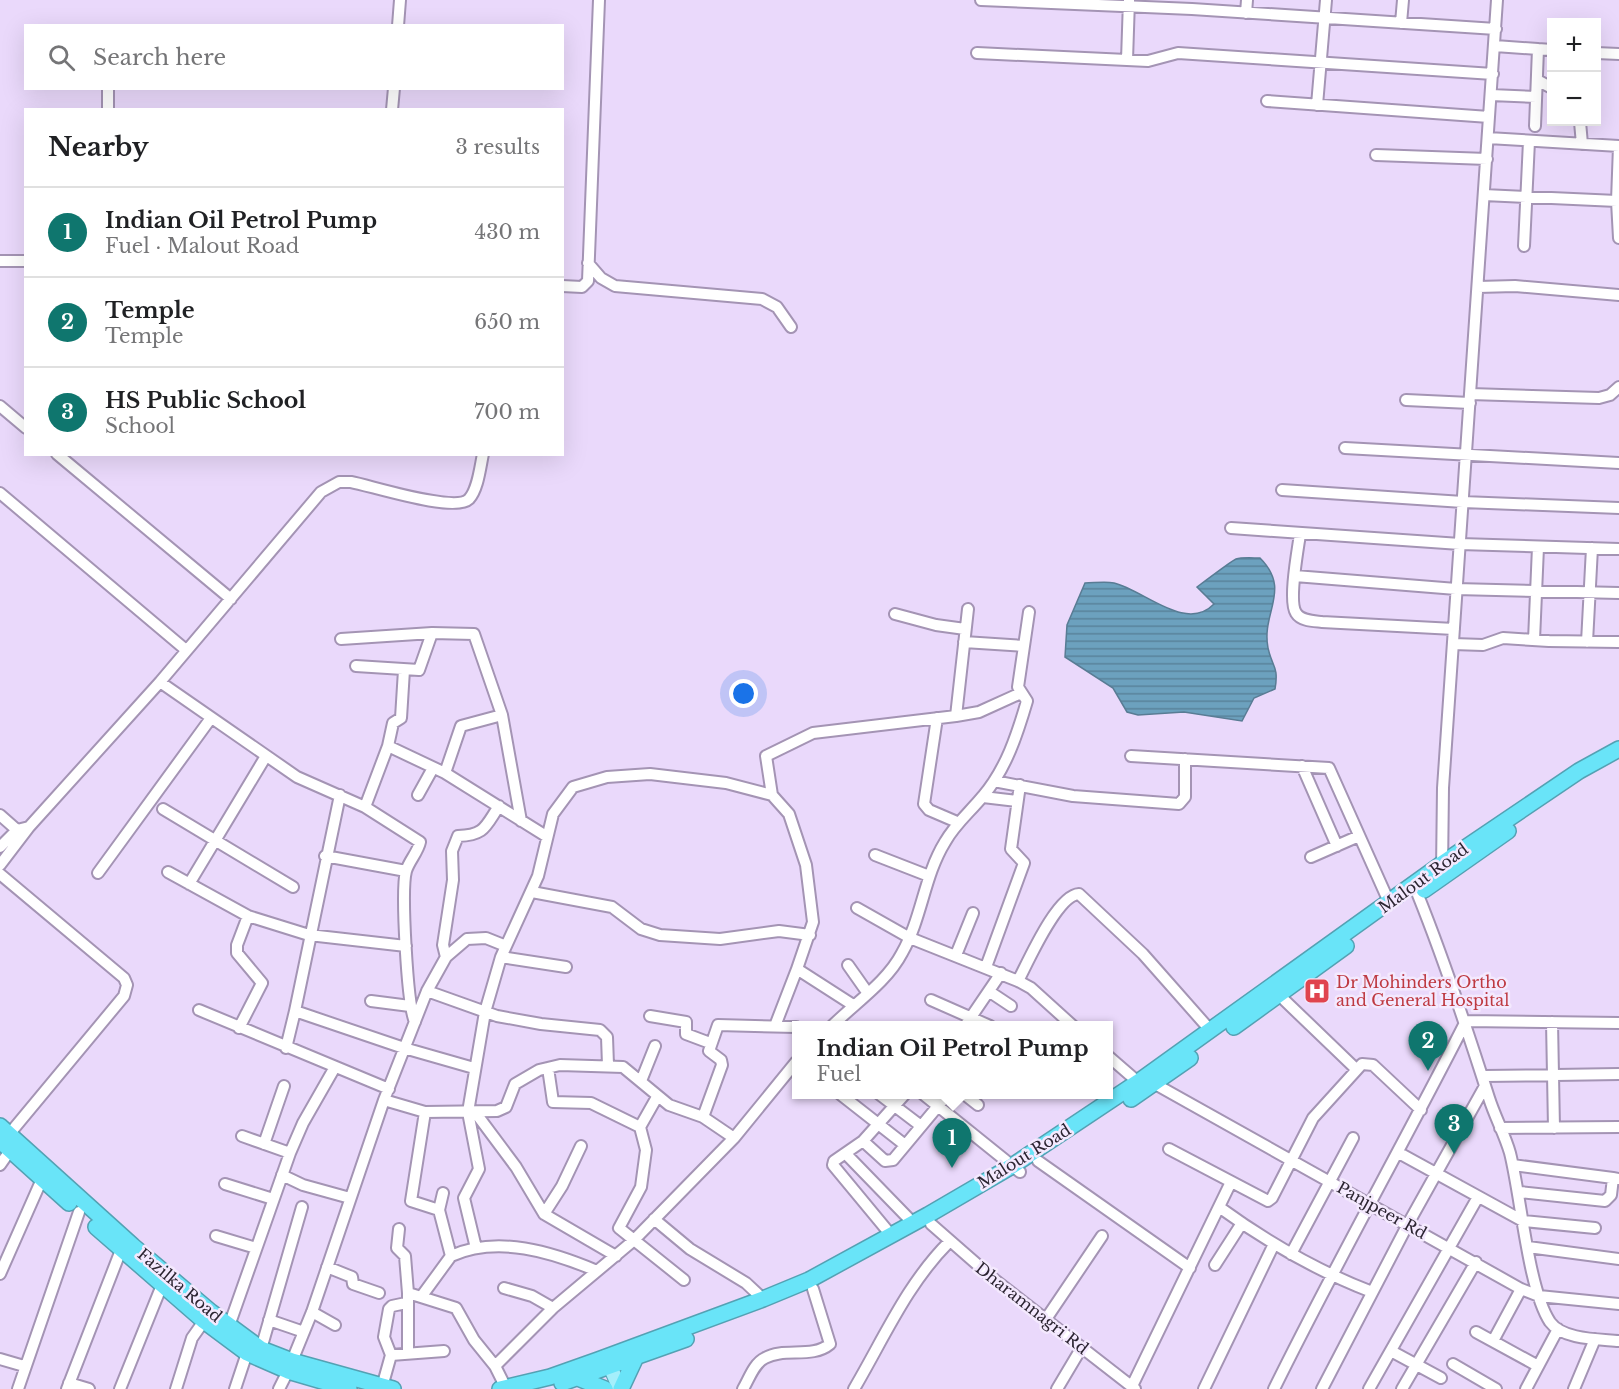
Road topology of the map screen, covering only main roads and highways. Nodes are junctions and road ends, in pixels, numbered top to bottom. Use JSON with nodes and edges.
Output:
{"nodes":[{"id":1,"x":1619,"y":749,"type":"edge"},
{"id":2,"x":1619,"y":761,"type":"edge"},
{"id":3,"x":1442,"y":870,"type":"junction"},
{"id":4,"x":6,"y":1139,"type":"edge"},
{"id":5,"x":1016,"y":1169,"type":"junction"},
{"id":6,"x":677,"y":1337,"type":"junction"},
{"id":7,"x":254,"y":1351,"type":"junction"},
{"id":8,"x":635,"y":1359,"type":"junction"},
{"id":9,"x":604,"y":1364,"type":"junction"},
{"id":10,"x":290,"y":1366,"type":"junction"},
{"id":11,"x":578,"y":1378,"type":"junction"},
{"id":12,"x":387,"y":1388,"type":"edge"},
{"id":13,"x":503,"y":1388,"type":"edge"},
{"id":14,"x":350,"y":1389,"type":"edge"},
{"id":15,"x":543,"y":1389,"type":"edge"},
{"id":16,"x":605,"y":1389,"type":"edge"},
{"id":17,"x":610,"y":1389,"type":"edge"},
{"id":18,"x":620,"y":1389,"type":"edge"}],
"edges":[{"from":1,"to":3,"type":"highway","name":"Malout Road"},
{"from":2,"to":3,"type":"highway","name":"Malout Road"},
{"from":3,"to":5,"type":"highway","name":"Malout Road"},
{"from":3,"to":5,"type":"highway","name":"Malout Road"},
{"from":4,"to":7,"type":"highway","name":"Fazilka Road"},
{"from":4,"to":7,"type":"highway","name":"Fazilka Road"},
{"from":5,"to":6,"type":"highway","name":"Malout Road"},
{"from":5,"to":6,"type":"highway","name":"Malout Road"},
{"from":6,"to":8,"type":"highway","name":"Malout Road"},
{"from":6,"to":9,"type":"highway","name":"Malout Road"},
{"from":7,"to":10,"type":"highway","name":"Fazilka Road"},
{"from":8,"to":9,"type":"highway","name":"Malout Road"},
{"from":8,"to":18,"type":"highway"},
{"from":9,"to":11,"type":"highway","name":"Malout Road"},
{"from":9,"to":13,"type":"highway","name":"Malout Road"},
{"from":9,"to":17,"type":"main road"},
{"from":9,"to":18,"type":"main road"},
{"from":10,"to":12,"type":"highway","name":"Fazilka Road"},
{"from":10,"to":14,"type":"highway","name":"Fazilka Road"},
{"from":11,"to":15,"type":"highway","name":"Malout Road"},
{"from":11,"to":16,"type":"highway"}]}
